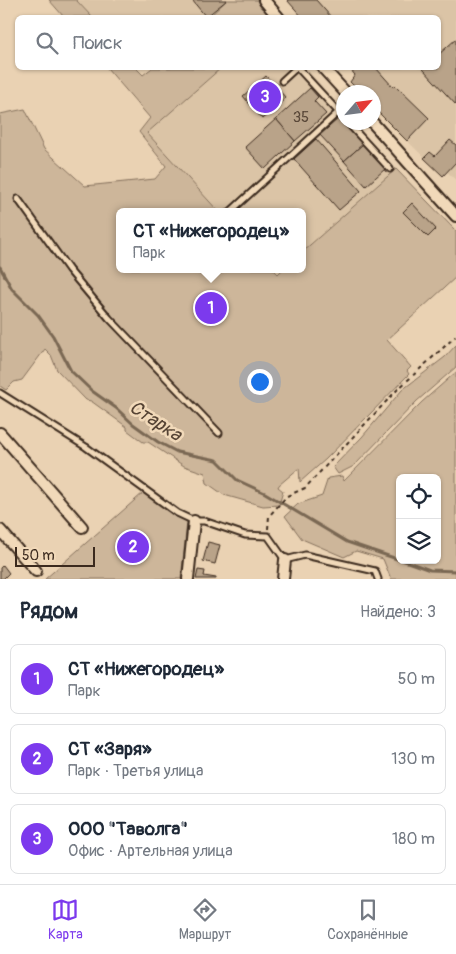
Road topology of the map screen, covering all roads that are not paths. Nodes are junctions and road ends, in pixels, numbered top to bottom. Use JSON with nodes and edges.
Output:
{"nodes":[{"id":1,"x":264,"y":0,"type":"edge"},
{"id":2,"x":276,"y":15,"type":"edge"},
{"id":3,"x":295,"y":70,"type":"edge"},
{"id":4,"x":299,"y":70,"type":"edge"},
{"id":5,"x":325,"y":70,"type":"edge"},
{"id":6,"x":282,"y":81,"type":"dead end"},
{"id":7,"x":339,"y":85,"type":"edge"},
{"id":8,"x":336,"y":110,"type":"edge"},
{"id":9,"x":336,"y":114,"type":"edge"},
{"id":10,"x":354,"y":130,"type":"edge"},
{"id":11,"x":379,"y":130,"type":"edge"},
{"id":12,"x":390,"y":169,"type":"dead end"},
{"id":13,"x":18,"y":199,"type":"dead end"},
{"id":14,"x":234,"y":208,"type":"edge"},
{"id":15,"x":456,"y":216,"type":"edge"},
{"id":16,"x":0,"y":393,"type":"edge"},
{"id":17,"x":0,"y":433,"type":"edge"},
{"id":18,"x":219,"y":433,"type":"dead end"},
{"id":19,"x":194,"y":521,"type":"junction"},
{"id":20,"x":82,"y":527,"type":"dead end"},
{"id":21,"x":0,"y":530,"type":"edge"},
{"id":22,"x":284,"y":560,"type":"junction"},
{"id":23,"x":36,"y":571,"type":"dead end"},
{"id":24,"x":188,"y":577,"type":"edge"},
{"id":25,"x":283,"y":579,"type":"edge"},
{"id":26,"x":378,"y":579,"type":"edge"}],
"edges":[{"from":1,"to":2,"type":"street"},
{"from":3,"to":6,"type":"lane"},
{"from":4,"to":8,"type":"lane"},
{"from":5,"to":7,"type":"street"},
{"from":9,"to":14,"type":"lane"},
{"from":10,"to":12,"type":"lane"},
{"from":11,"to":15,"type":"street"},
{"from":13,"to":18,"type":"lane"},
{"from":16,"to":19,"type":"lane"},
{"from":17,"to":20,"type":"street"},
{"from":19,"to":22,"type":"lane"},
{"from":19,"to":24,"type":"street"},
{"from":21,"to":23,"type":"street"},
{"from":22,"to":25,"type":"street"},
{"from":22,"to":26,"type":"lane"}]}
